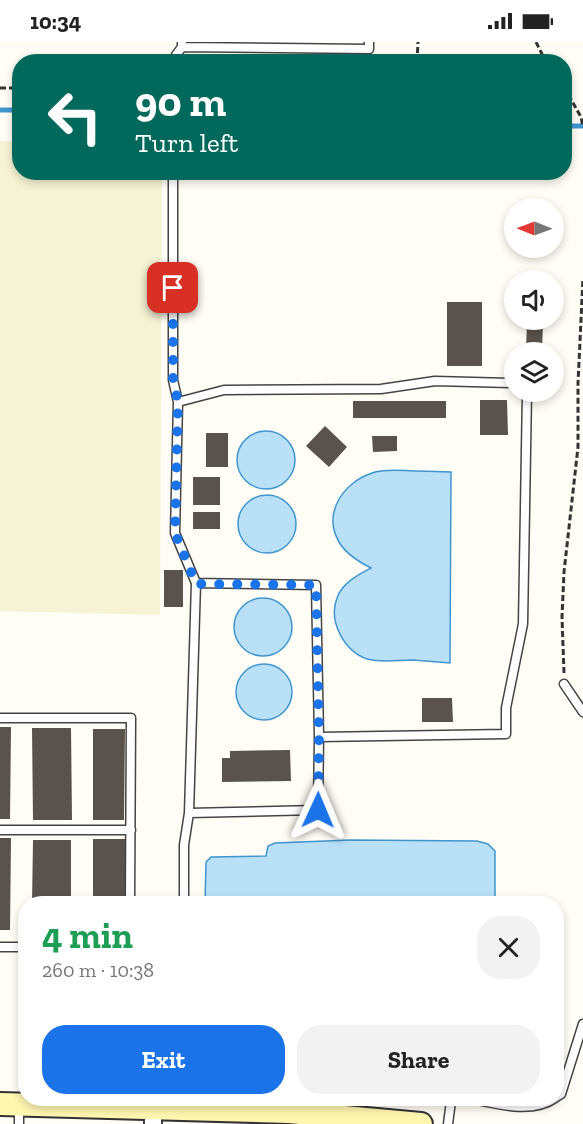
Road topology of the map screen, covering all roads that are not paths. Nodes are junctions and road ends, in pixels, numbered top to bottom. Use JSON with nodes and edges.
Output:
{"nodes":[{"id":1,"x":369,"y":42,"type":"edge"},
{"id":2,"x":182,"y":44,"type":"edge"},
{"id":3,"x":173,"y":180,"type":"edge"},
{"id":4,"x":504,"y":382,"type":"edge"},
{"id":5,"x":178,"y":402,"type":"junction"},
{"id":6,"x":527,"y":402,"type":"edge"},
{"id":7,"x":196,"y":584,"type":"junction"},
{"id":8,"x":564,"y":684,"type":"road end"},
{"id":9,"x":583,"y":712,"type":"edge"},
{"id":10,"x":0,"y":718,"type":"edge"},
{"id":11,"x":319,"y":737,"type":"junction"},
{"id":12,"x":189,"y":813,"type":"junction"},
{"id":13,"x":0,"y":830,"type":"edge"},
{"id":14,"x":131,"y":830,"type":"junction"},
{"id":15,"x":130,"y":896,"type":"edge"},
{"id":16,"x":184,"y":896,"type":"edge"},
{"id":17,"x":0,"y":946,"type":"edge"},
{"id":18,"x":18,"y":946,"type":"edge"},
{"id":19,"x":583,"y":1024,"type":"edge"},
{"id":20,"x":564,"y":1084,"type":"edge"},
{"id":21,"x":175,"y":1106,"type":"edge"},
{"id":22,"x":218,"y":1106,"type":"edge"},
{"id":23,"x":450,"y":1106,"type":"edge"},
{"id":24,"x":12,"y":1111,"type":"edge"},
{"id":25,"x":153,"y":1116,"type":"edge"},
{"id":26,"x":422,"y":1124,"type":"edge"},
{"id":27,"x":448,"y":1124,"type":"edge"}],
"edges":[{"from":1,"to":2,"type":"lane"},
{"from":3,"to":5,"type":"lane"},
{"from":4,"to":5,"type":"lane"},
{"from":5,"to":7,"type":"lane"},
{"from":6,"to":11,"type":"lane"},
{"from":7,"to":11,"type":"lane"},
{"from":7,"to":12,"type":"lane"},
{"from":8,"to":9,"type":"lane"},
{"from":10,"to":14,"type":"lane"},
{"from":11,"to":12,"type":"lane"},
{"from":12,"to":16,"type":"lane"},
{"from":13,"to":14,"type":"lane"},
{"from":14,"to":15,"type":"lane"},
{"from":17,"to":18,"type":"lane"},
{"from":19,"to":20,"type":"lane"},
{"from":21,"to":25,"type":"main road"},
{"from":22,"to":26,"type":"main road"},
{"from":23,"to":27,"type":"lane"},
{"from":24,"to":25,"type":"main road"}]}
